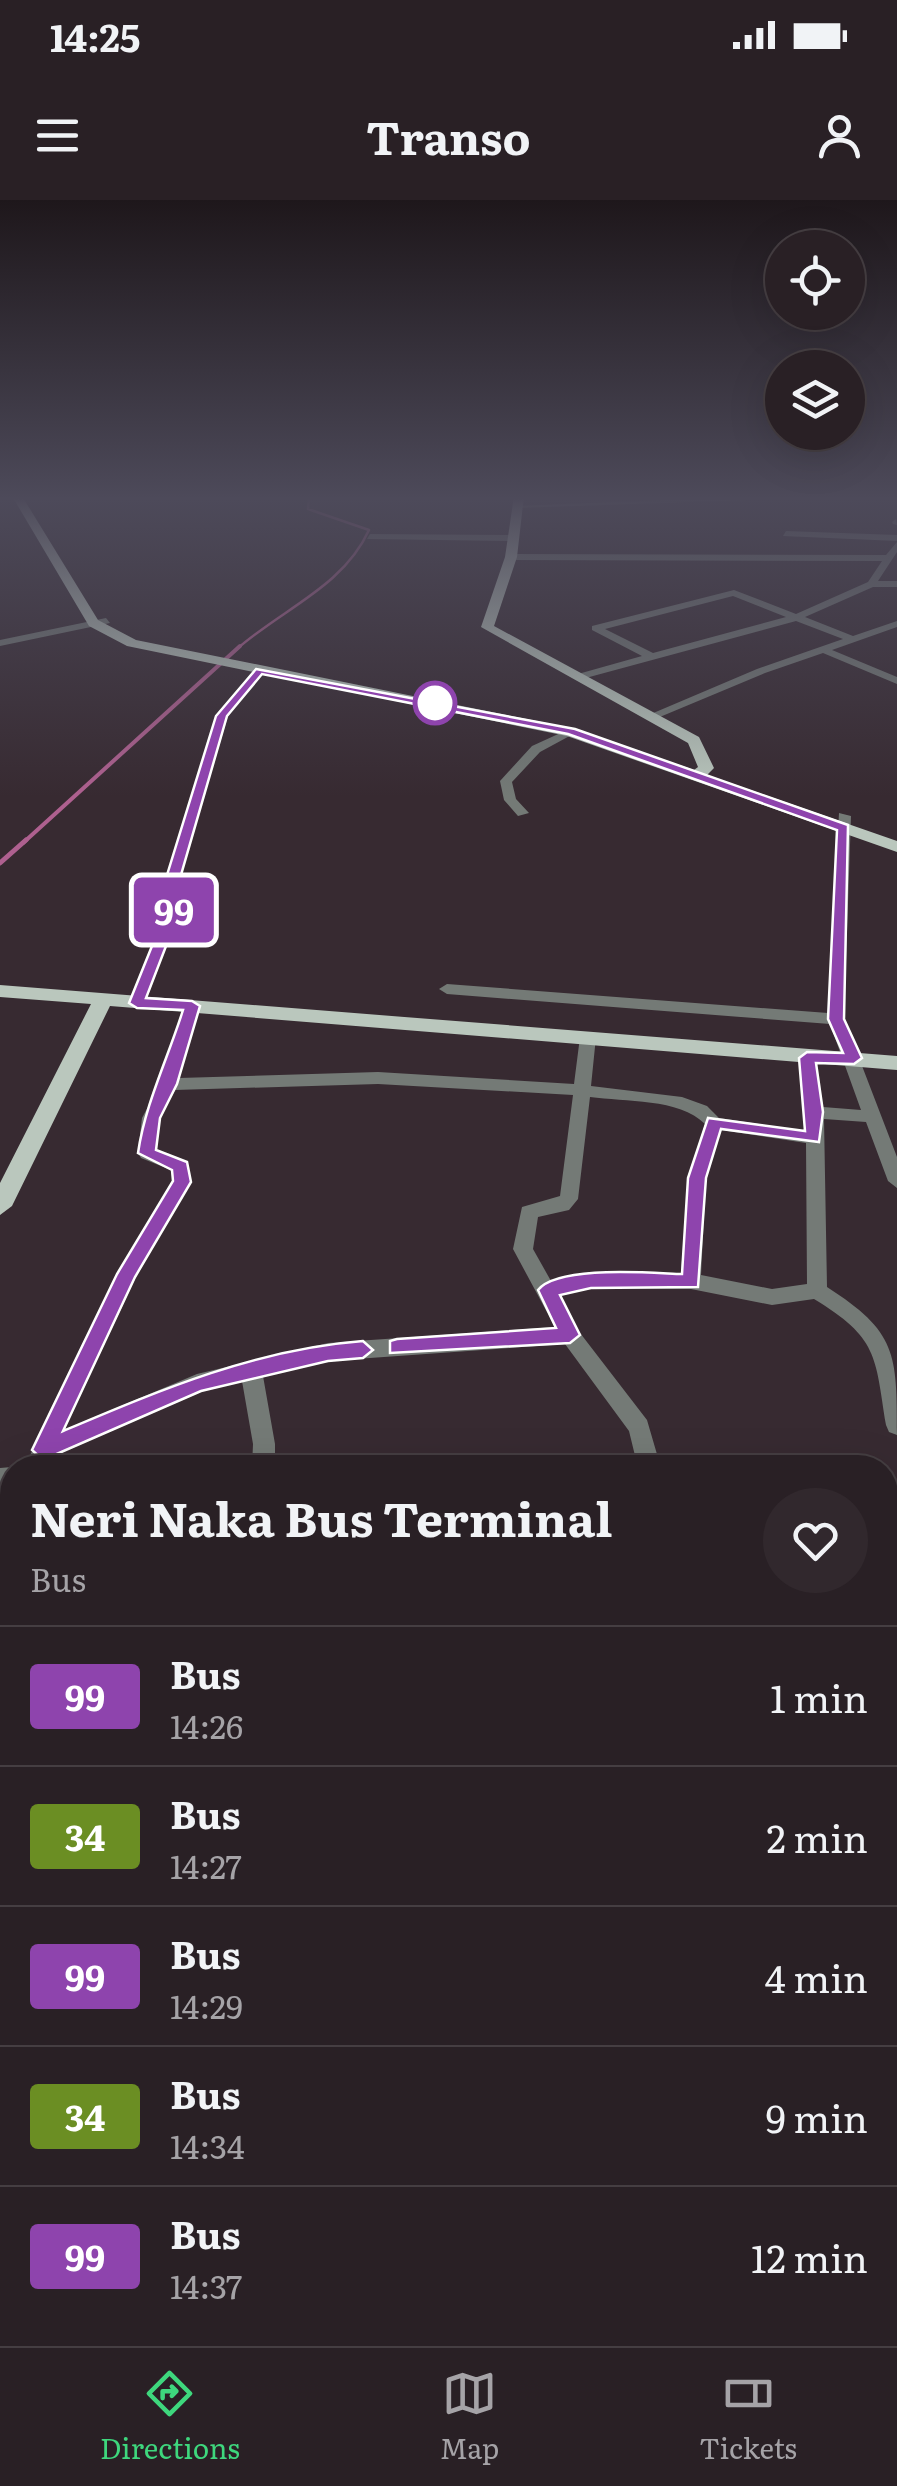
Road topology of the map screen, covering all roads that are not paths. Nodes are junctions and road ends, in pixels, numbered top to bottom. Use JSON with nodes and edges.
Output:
{"nodes":[{"id":1,"x":84,"y":596,"type":"edge"},
{"id":2,"x":498,"y":596,"type":"edge"},
{"id":3,"x":725,"y":596,"type":"edge"},
{"id":4,"x":740,"y":596,"type":"edge"},
{"id":5,"x":845,"y":596,"type":"edge"},
{"id":6,"x":798,"y":618,"type":"junction"},
{"id":7,"x":100,"y":622,"type":"junction"},
{"id":8,"x":897,"y":624,"type":"edge"},
{"id":9,"x":854,"y":640,"type":"junction"},
{"id":10,"x":0,"y":643,"type":"edge"},
{"id":11,"x":824,"y":650,"type":"junction"},
{"id":12,"x":652,"y":657,"type":"junction"},
{"id":13,"x":228,"y":662,"type":"junction"},
{"id":14,"x":260,"y":671,"type":"junction"},
{"id":15,"x":582,"y":676,"type":"junction"},
{"id":16,"x":897,"y":681,"type":"edge"},
{"id":17,"x":367,"y":687,"type":"junction"},
{"id":18,"x":474,"y":708,"type":"junction"},
{"id":19,"x":655,"y":716,"type":"junction"},
{"id":20,"x":570,"y":732,"type":"junction"},
{"id":21,"x":701,"y":771,"type":"junction"},
{"id":22,"x":523,"y":812,"type":"dead end"},
{"id":23,"x":844,"y":822,"type":"junction"},
{"id":24,"x":887,"y":833,"type":"edge"},
{"id":25,"x":897,"y":847,"type":"edge"},
{"id":26,"x":446,"y":989,"type":"dead end"},
{"id":27,"x":0,"y":991,"type":"edge"},
{"id":28,"x":103,"y":1001,"type":"junction"},
{"id":29,"x":137,"y":1003,"type":"junction"},
{"id":30,"x":192,"y":1006,"type":"junction"},
{"id":31,"x":836,"y":1019,"type":"junction"},
{"id":32,"x":588,"y":1038,"type":"junction"},
{"id":33,"x":807,"y":1058,"type":"junction"},
{"id":34,"x":854,"y":1058,"type":"junction"},
{"id":35,"x":897,"y":1062,"type":"edge"},
{"id":36,"x":168,"y":1084,"type":"junction"},
{"id":37,"x":580,"y":1090,"type":"junction"},
{"id":38,"x":814,"y":1112,"type":"junction"},
{"id":39,"x":874,"y":1117,"type":"junction"},
{"id":40,"x":714,"y":1122,"type":"junction"},
{"id":41,"x":813,"y":1138,"type":"junction"},
{"id":42,"x":897,"y":1181,"type":"edge"},
{"id":43,"x":0,"y":1206,"type":"edge"},
{"id":44,"x":691,"y":1281,"type":"junction"},
{"id":45,"x":548,"y":1290,"type":"junction"},
{"id":46,"x":817,"y":1291,"type":"junction"},
{"id":47,"x":570,"y":1335,"type":"junction"},
{"id":48,"x":251,"y":1370,"type":"junction"},
{"id":49,"x":897,"y":1425,"type":"edge"},
{"id":50,"x":41,"y":1455,"type":"edge"},
{"id":51,"x":47,"y":1455,"type":"edge"},
{"id":52,"x":264,"y":1455,"type":"edge"},
{"id":53,"x":647,"y":1455,"type":"edge"}],
"edges":[{"from":1,"to":7,"type":"main road"},
{"from":2,"to":15,"type":"main road"},
{"from":3,"to":12,"type":"street"},
{"from":4,"to":6,"type":"street"},
{"from":5,"to":6,"type":"street"},
{"from":6,"to":9,"type":"street"},
{"from":6,"to":12,"type":"street"},
{"from":7,"to":10,"type":"street"},
{"from":7,"to":13,"type":"main road"},
{"from":8,"to":9,"type":"street"},
{"from":9,"to":11,"type":"street"},
{"from":11,"to":16,"type":"street"},
{"from":11,"to":19,"type":"street"},
{"from":12,"to":15,"type":"street"},
{"from":13,"to":14,"type":"main road"},
{"from":13,"to":17,"type":"main road"},
{"from":14,"to":17,"type":"main road"},
{"from":14,"to":29,"type":"street"},
{"from":15,"to":19,"type":"main road"},
{"from":17,"to":18,"type":"main road"},
{"from":18,"to":20,"type":"main road"},
{"from":18,"to":21,"type":"main road"},
{"from":19,"to":21,"type":"main road"},
{"from":20,"to":21,"type":"main road"},
{"from":20,"to":22,"type":"street"},
{"from":21,"to":23,"type":"main road"},
{"from":23,"to":24,"type":"main road"},
{"from":23,"to":31,"type":"street"},
{"from":24,"to":25,"type":"main road"},
{"from":26,"to":31,"type":"street"},
{"from":27,"to":28,"type":"main road"},
{"from":28,"to":29,"type":"main road"},
{"from":28,"to":43,"type":"main road"},
{"from":29,"to":30,"type":"main road"},
{"from":30,"to":32,"type":"main road"},
{"from":30,"to":36,"type":"street"},
{"from":31,"to":34,"type":"street"},
{"from":32,"to":33,"type":"main road"},
{"from":32,"to":37,"type":"street"},
{"from":33,"to":34,"type":"main road"},
{"from":33,"to":38,"type":"street"},
{"from":34,"to":35,"type":"main road"},
{"from":34,"to":39,"type":"street"},
{"from":36,"to":37,"type":"street"},
{"from":36,"to":50,"type":"street"},
{"from":37,"to":40,"type":"street"},
{"from":37,"to":45,"type":"street"},
{"from":38,"to":39,"type":"street"},
{"from":38,"to":41,"type":"street"},
{"from":39,"to":42,"type":"street"},
{"from":40,"to":41,"type":"street"},
{"from":40,"to":44,"type":"street"},
{"from":41,"to":46,"type":"street"},
{"from":44,"to":45,"type":"street"},
{"from":44,"to":46,"type":"street"},
{"from":45,"to":47,"type":"street"},
{"from":46,"to":49,"type":"street"},
{"from":47,"to":48,"type":"street"},
{"from":47,"to":53,"type":"street"},
{"from":48,"to":51,"type":"street"},
{"from":48,"to":52,"type":"street"}]}
